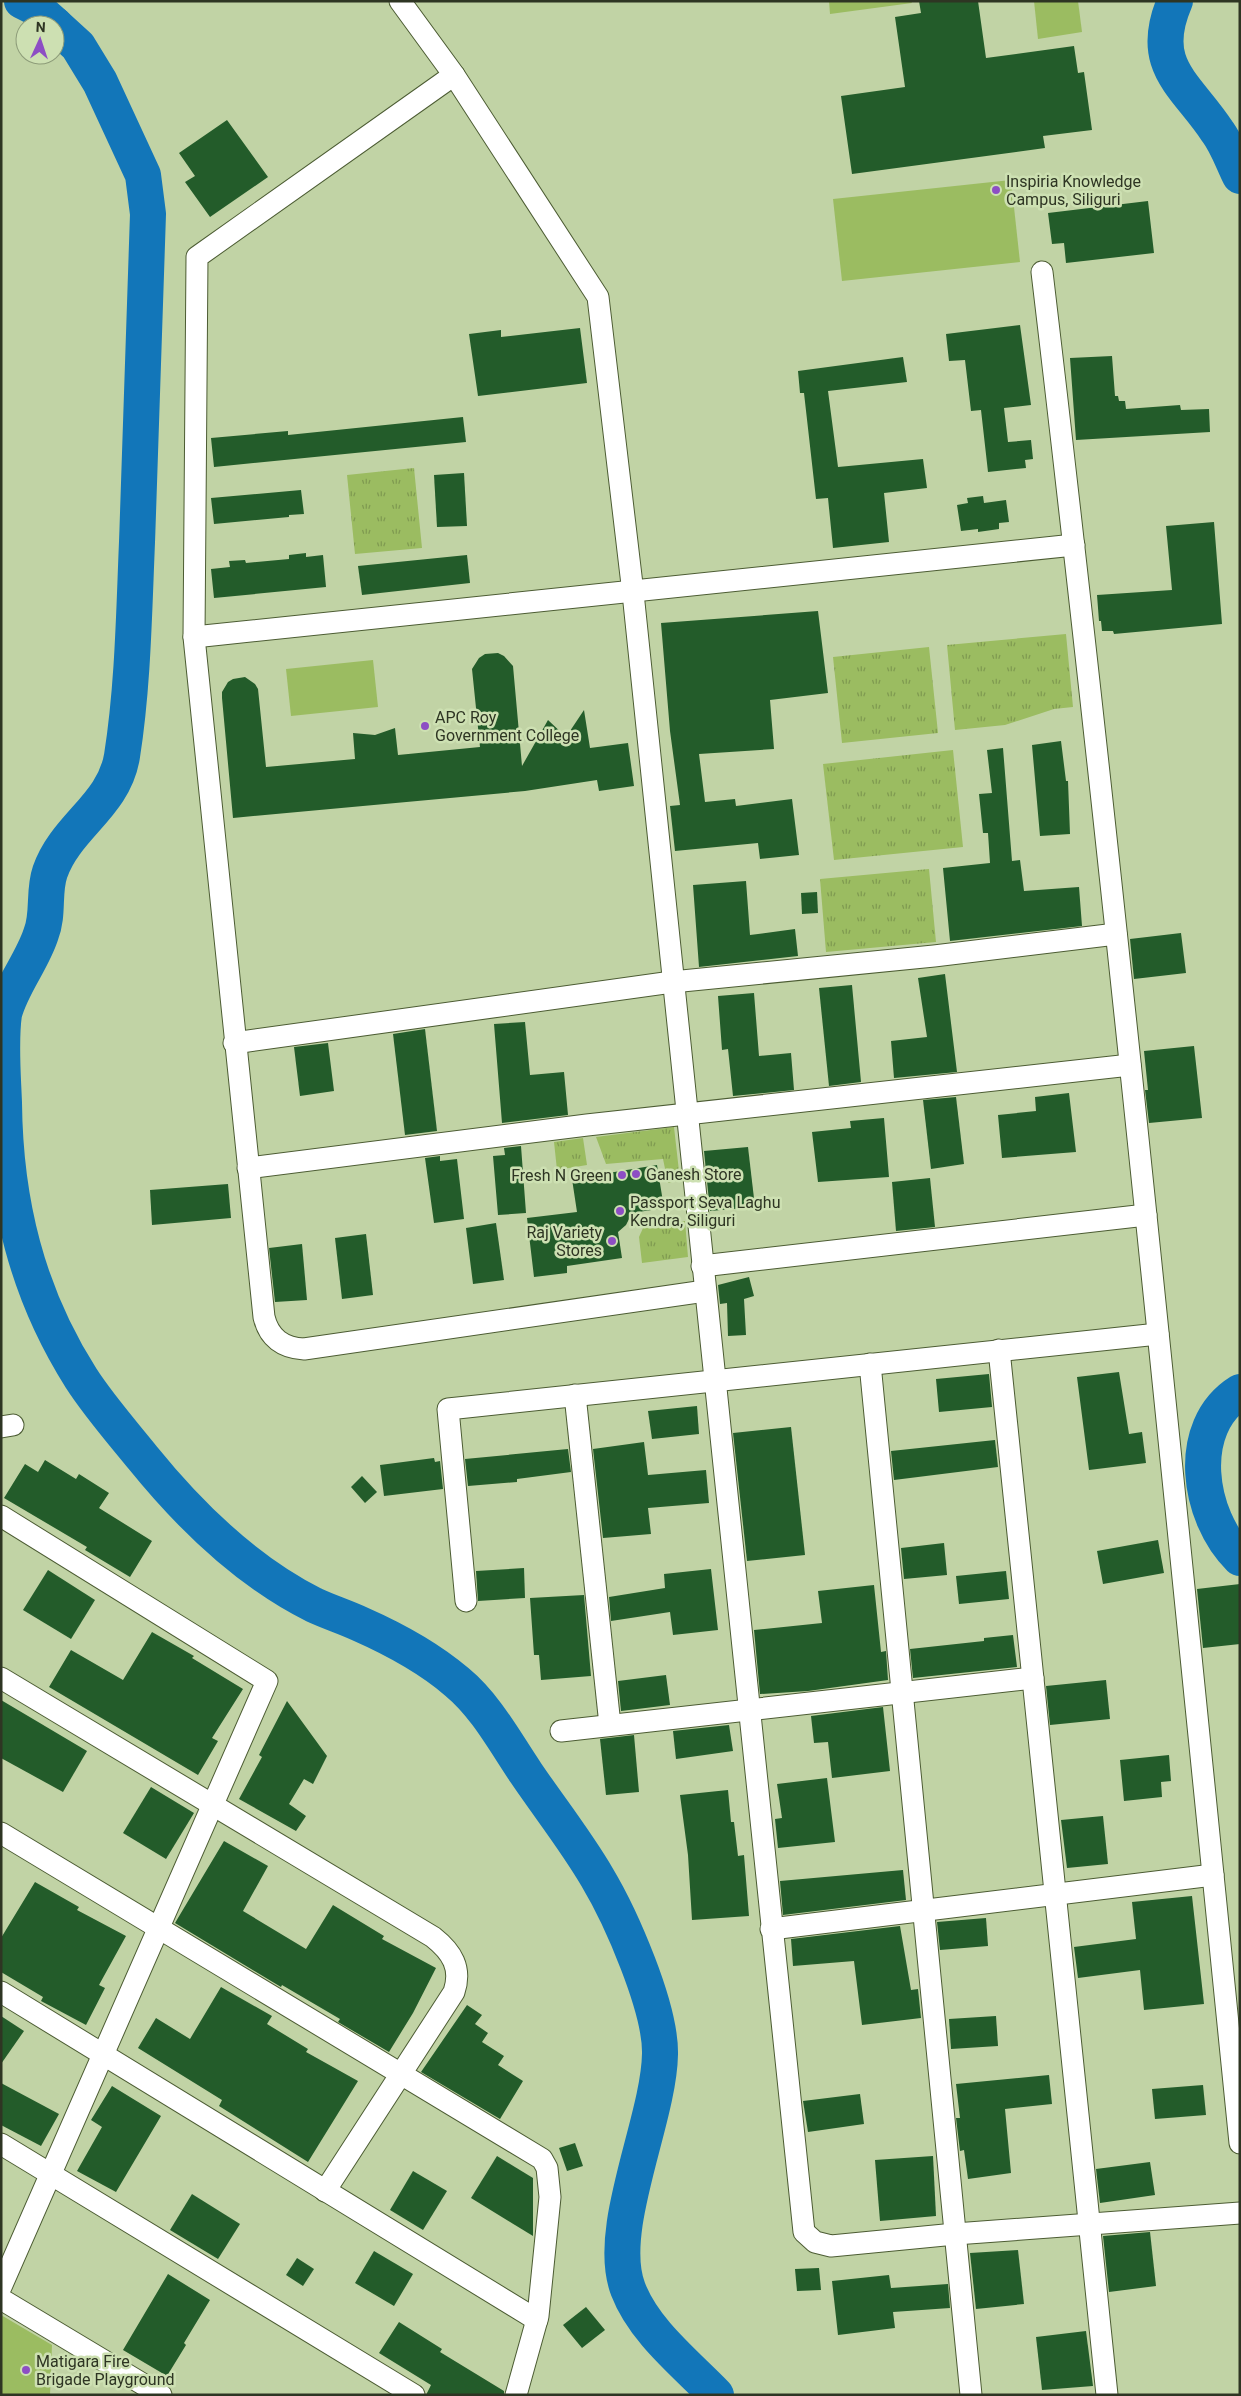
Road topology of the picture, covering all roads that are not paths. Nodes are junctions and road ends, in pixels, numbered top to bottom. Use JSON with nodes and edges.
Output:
{"nodes":[{"id":1,"x":400,"y":1,"type":"edge"},
{"id":2,"x":454,"y":75,"type":"junction"},
{"id":3,"x":1042,"y":272,"type":"dead end"},
{"id":4,"x":1074,"y":545,"type":"junction"},
{"id":5,"x":633,"y":593,"type":"junction"},
{"id":6,"x":194,"y":637,"type":"junction"},
{"id":7,"x":1116,"y":934,"type":"junction"},
{"id":8,"x":672,"y":982,"type":"junction"},
{"id":9,"x":234,"y":1043,"type":"junction"},
{"id":10,"x":1130,"y":1065,"type":"junction"},
{"id":11,"x":686,"y":1114,"type":"junction"},
{"id":12,"x":248,"y":1168,"type":"junction"},
{"id":13,"x":1146,"y":1215,"type":"junction"},
{"id":14,"x":702,"y":1266,"type":"junction"},
{"id":15,"x":705,"y":1291,"type":"junction"},
{"id":16,"x":1158,"y":1334,"type":"junction"},
{"id":17,"x":999,"y":1350,"type":"junction"},
{"id":18,"x":870,"y":1364,"type":"junction"},
{"id":19,"x":714,"y":1381,"type":"junction"},
{"id":20,"x":575,"y":1395,"type":"junction"},
{"id":21,"x":1,"y":1516,"type":"edge"},
{"id":22,"x":466,"y":1601,"type":"dead end"},
{"id":23,"x":1,"y":1678,"type":"edge"},
{"id":24,"x":1033,"y":1678,"type":"junction"},
{"id":25,"x":902,"y":1693,"type":"junction"},
{"id":26,"x":748,"y":1710,"type":"junction"},
{"id":27,"x":610,"y":1725,"type":"junction"},
{"id":28,"x":561,"y":1731,"type":"dead end"},
{"id":29,"x":213,"y":1805,"type":"junction"},
{"id":30,"x":1,"y":1832,"type":"edge"},
{"id":31,"x":1213,"y":1875,"type":"junction"},
{"id":32,"x":1055,"y":1894,"type":"junction"},
{"id":33,"x":924,"y":1910,"type":"junction"},
{"id":34,"x":159,"y":1928,"type":"junction"},
{"id":35,"x":771,"y":1929,"type":"junction"},
{"id":36,"x":1,"y":1992,"type":"edge"},
{"id":37,"x":104,"y":2054,"type":"junction"},
{"id":38,"x":401,"y":2073,"type":"junction"},
{"id":39,"x":1240,"y":2142,"type":"edge"},
{"id":40,"x":1,"y":2144,"type":"edge"},
{"id":41,"x":51,"y":2174,"type":"junction"},
{"id":42,"x":325,"y":2190,"type":"junction"},
{"id":43,"x":1240,"y":2213,"type":"edge"},
{"id":44,"x":1089,"y":2224,"type":"junction"},
{"id":45,"x":955,"y":2234,"type":"junction"},
{"id":46,"x":1,"y":2287,"type":"edge"},
{"id":47,"x":1,"y":2299,"type":"edge"},
{"id":48,"x":537,"y":2320,"type":"junction"},
{"id":49,"x":161,"y":2395,"type":"edge"},
{"id":50,"x":414,"y":2395,"type":"edge"},
{"id":51,"x":516,"y":2395,"type":"edge"},
{"id":52,"x":971,"y":2395,"type":"edge"},
{"id":53,"x":1107,"y":2395,"type":"edge"}],
"edges":[{"from":1,"to":2,"type":"street"},
{"from":2,"to":5,"type":"street"},
{"from":2,"to":6,"type":"street"},
{"from":3,"to":4,"type":"street"},
{"from":4,"to":5,"type":"street"},
{"from":4,"to":7,"type":"street"},
{"from":5,"to":6,"type":"street"},
{"from":5,"to":8,"type":"street"},
{"from":6,"to":9,"type":"street"},
{"from":7,"to":8,"type":"street"},
{"from":7,"to":10,"type":"street"},
{"from":8,"to":9,"type":"street"},
{"from":8,"to":11,"type":"street"},
{"from":9,"to":12,"type":"street"},
{"from":10,"to":11,"type":"street"},
{"from":10,"to":13,"type":"street"},
{"from":11,"to":12,"type":"street"},
{"from":11,"to":14,"type":"street"},
{"from":12,"to":15,"type":"street"},
{"from":13,"to":14,"type":"street"},
{"from":13,"to":16,"type":"street"},
{"from":14,"to":15,"type":"street"},
{"from":15,"to":19,"type":"street"},
{"from":16,"to":17,"type":"street"},
{"from":16,"to":31,"type":"street"},
{"from":17,"to":18,"type":"street"},
{"from":17,"to":24,"type":"street"},
{"from":18,"to":19,"type":"street"},
{"from":18,"to":25,"type":"street"},
{"from":19,"to":20,"type":"street"},
{"from":19,"to":26,"type":"street"},
{"from":20,"to":22,"type":"street"},
{"from":20,"to":27,"type":"street"},
{"from":21,"to":29,"type":"street"},
{"from":23,"to":29,"type":"street"},
{"from":24,"to":25,"type":"street"},
{"from":24,"to":32,"type":"street"},
{"from":25,"to":26,"type":"street"},
{"from":25,"to":33,"type":"street"},
{"from":26,"to":27,"type":"street"},
{"from":26,"to":35,"type":"street"},
{"from":27,"to":28,"type":"street"},
{"from":29,"to":34,"type":"street"},
{"from":29,"to":38,"type":"street"},
{"from":30,"to":34,"type":"street"},
{"from":31,"to":32,"type":"street"},
{"from":31,"to":39,"type":"street"},
{"from":32,"to":33,"type":"street"},
{"from":32,"to":44,"type":"street"},
{"from":33,"to":35,"type":"street"},
{"from":33,"to":45,"type":"street"},
{"from":34,"to":37,"type":"street"},
{"from":34,"to":38,"type":"street"},
{"from":35,"to":45,"type":"street"},
{"from":36,"to":37,"type":"street"},
{"from":37,"to":41,"type":"street"},
{"from":37,"to":42,"type":"street"},
{"from":38,"to":42,"type":"street"},
{"from":38,"to":48,"type":"street"},
{"from":40,"to":41,"type":"street"},
{"from":41,"to":46,"type":"street"},
{"from":41,"to":50,"type":"street"},
{"from":42,"to":48,"type":"street"},
{"from":43,"to":44,"type":"street"},
{"from":44,"to":45,"type":"street"},
{"from":44,"to":53,"type":"street"},
{"from":45,"to":52,"type":"street"},
{"from":47,"to":49,"type":"street"},
{"from":48,"to":51,"type":"street"}]}
